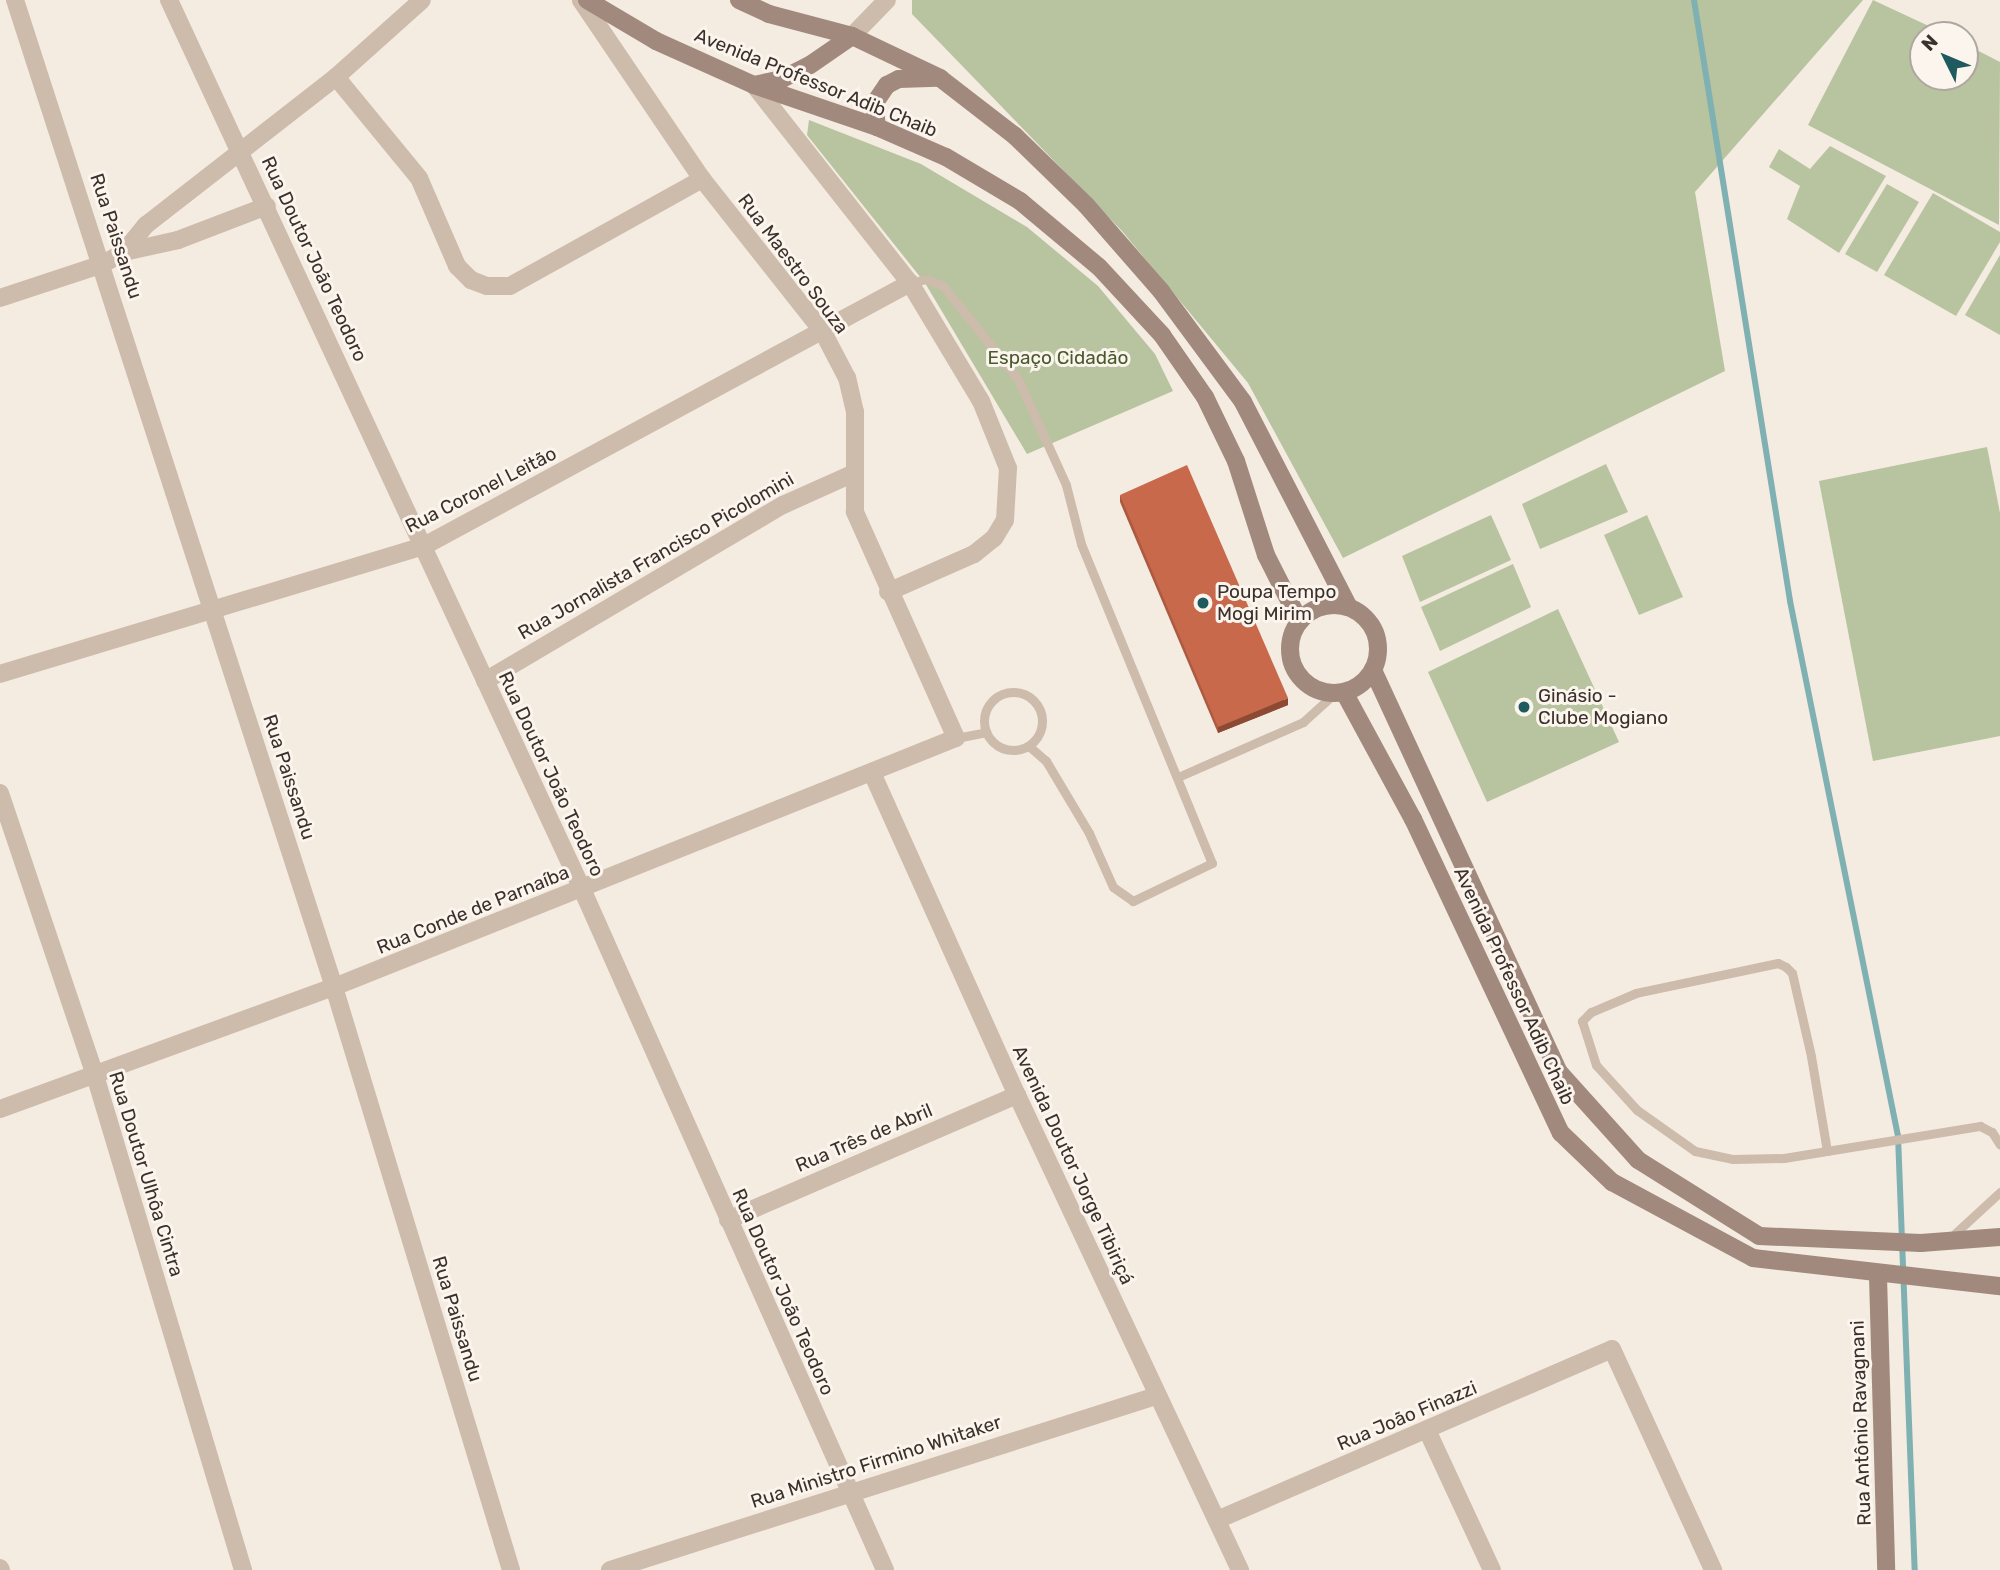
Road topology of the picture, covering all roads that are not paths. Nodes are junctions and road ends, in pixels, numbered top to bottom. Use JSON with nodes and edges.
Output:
{"nodes":[{"id":1,"x":15,"y":0,"type":"edge"},
{"id":2,"x":169,"y":0,"type":"edge"},
{"id":3,"x":422,"y":0,"type":"edge"},
{"id":4,"x":581,"y":0,"type":"edge"},
{"id":5,"x":587,"y":0,"type":"edge"},
{"id":6,"x":739,"y":0,"type":"edge"},
{"id":7,"x":887,"y":0,"type":"edge"},
{"id":8,"x":852,"y":36,"type":"junction"},
{"id":9,"x":336,"y":77,"type":"junction"},
{"id":10,"x":940,"y":78,"type":"junction"},
{"id":11,"x":754,"y":85,"type":"junction"},
{"id":12,"x":877,"y":127,"type":"junction"},
{"id":13,"x":240,"y":149,"type":"junction"},
{"id":14,"x":702,"y":179,"type":"junction"},
{"id":15,"x":267,"y":206,"type":"junction"},
{"id":16,"x":124,"y":252,"type":"junction"},
{"id":17,"x":103,"y":264,"type":"junction"},
{"id":18,"x":910,"y":283,"type":"junction"},
{"id":19,"x":0,"y":298,"type":"edge"},
{"id":20,"x":823,"y":332,"type":"junction"},
{"id":21,"x":852,"y":474,"type":"junction"},
{"id":22,"x":424,"y":547,"type":"junction"},
{"id":23,"x":888,"y":592,"type":"junction"},
{"id":24,"x":1349,"y":607,"type":"junction"},
{"id":25,"x":213,"y":608,"type":"junction"},
{"id":26,"x":1299,"y":621,"type":"junction"},
{"id":27,"x":1373,"y":670,"type":"junction"},
{"id":28,"x":0,"y":674,"type":"edge"},
{"id":29,"x":485,"y":681,"type":"junction"},
{"id":30,"x":1339,"y":693,"type":"junction"},
{"id":31,"x":986,"y":732,"type":"junction"},
{"id":32,"x":956,"y":738,"type":"junction"},
{"id":33,"x":1029,"y":746,"type":"junction"},
{"id":34,"x":873,"y":775,"type":"junction"},
{"id":35,"x":1178,"y":777,"type":"junction"},
{"id":36,"x":0,"y":793,"type":"edge"},
{"id":37,"x":582,"y":890,"type":"junction"},
{"id":38,"x":334,"y":987,"type":"junction"},
{"id":39,"x":94,"y":1072,"type":"junction"},
{"id":40,"x":1017,"y":1095,"type":"junction"},
{"id":41,"x":0,"y":1109,"type":"edge"},
{"id":42,"x":2000,"y":1145,"type":"edge"},
{"id":43,"x":1827,"y":1151,"type":"junction"},
{"id":44,"x":2000,"y":1192,"type":"edge"},
{"id":45,"x":728,"y":1220,"type":"junction"},
{"id":46,"x":2000,"y":1237,"type":"edge"},
{"id":47,"x":1947,"y":1241,"type":"junction"},
{"id":48,"x":1878,"y":1276,"type":"junction"},
{"id":49,"x":2000,"y":1286,"type":"edge"},
{"id":50,"x":1156,"y":1396,"type":"junction"},
{"id":51,"x":1427,"y":1430,"type":"junction"},
{"id":52,"x":849,"y":1492,"type":"junction"},
{"id":53,"x":1217,"y":1520,"type":"junction"},
{"id":54,"x":243,"y":1570,"type":"edge"},
{"id":55,"x":511,"y":1570,"type":"edge"},
{"id":56,"x":610,"y":1570,"type":"edge"},
{"id":57,"x":885,"y":1570,"type":"edge"},
{"id":58,"x":1240,"y":1570,"type":"edge"},
{"id":59,"x":1492,"y":1570,"type":"edge"},
{"id":60,"x":1713,"y":1570,"type":"edge"},
{"id":61,"x":1886,"y":1570,"type":"edge"}],
"edges":[{"from":1,"to":17,"type":"street","name":"Rua Paissandu"},
{"from":2,"to":13,"type":"street","name":"Rua Doutor João Teodoro"},
{"from":3,"to":9,"type":"street"},
{"from":4,"to":14,"type":"street","name":"Rua Maestro Souza"},
{"from":5,"to":11,"type":"main road","name":"Avenida Professor Adib Chaib"},
{"from":6,"to":8,"type":"main road"},
{"from":7,"to":8,"type":"street"},
{"from":8,"to":10,"type":"main road"},
{"from":8,"to":11,"type":"main road"},
{"from":9,"to":13,"type":"street"},
{"from":9,"to":14,"type":"street"},
{"from":10,"to":12,"type":"main road"},
{"from":10,"to":24,"type":"main road"},
{"from":11,"to":12,"type":"main road","name":"Avenida Professor Adib Chaib"},
{"from":11,"to":18,"type":"street"},
{"from":12,"to":26,"type":"main road","name":"Avenida Professor Adib Chaib"},
{"from":13,"to":15,"type":"street","name":"Rua Doutor João Teodoro"},
{"from":13,"to":16,"type":"street"},
{"from":14,"to":20,"type":"street","name":"Rua Maestro Souza"},
{"from":15,"to":16,"type":"street"},
{"from":15,"to":22,"type":"street","name":"Rua Doutor João Teodoro"},
{"from":16,"to":17,"type":"street"},
{"from":17,"to":19,"type":"street"},
{"from":17,"to":25,"type":"street","name":"Rua Paissandu"},
{"from":18,"to":20,"type":"street","name":"Rua Coronel Leitão"},
{"from":18,"to":23,"type":"street"},
{"from":18,"to":35,"type":"lane"},
{"from":20,"to":21,"type":"street","name":"Rua Maestro Souza"},
{"from":20,"to":22,"type":"street","name":"Rua Coronel Leitão"},
{"from":21,"to":23,"type":"street","name":"Rua Maestro Souza"},
{"from":21,"to":29,"type":"street","name":"Rua Jornalista Francisco Picolomini"},
{"from":22,"to":25,"type":"street","name":"Rua Coronel Leitão"},
{"from":22,"to":29,"type":"street","name":"Rua Doutor João Teodoro"},
{"from":23,"to":32,"type":"street","name":"Rua Maestro Souza"},
{"from":24,"to":26,"type":"main road"},
{"from":24,"to":27,"type":"main road"},
{"from":25,"to":28,"type":"street","name":"Rua Coronel Leitão"},
{"from":25,"to":38,"type":"street","name":"Rua Paissandu"},
{"from":26,"to":30,"type":"main road"},
{"from":27,"to":30,"type":"main road"},
{"from":27,"to":47,"type":"main road","name":"Avenida Professor Adib Chaib"},
{"from":29,"to":37,"type":"street","name":"Rua Doutor João Teodoro"},
{"from":30,"to":35,"type":"lane"},
{"from":30,"to":48,"type":"main road","name":"Avenida Professor Adib Chaib"},
{"from":31,"to":32,"type":"lane"},
{"from":31,"to":33,"type":"lane"},
{"from":31,"to":33,"type":"lane"},
{"from":32,"to":34,"type":"street","name":"Rua Conde de Parnaíba"},
{"from":33,"to":35,"type":"lane"},
{"from":34,"to":37,"type":"street","name":"Rua Conde de Parnaíba"},
{"from":34,"to":40,"type":"street","name":"Avenida Doutor Jorge Tibiriçá"},
{"from":36,"to":39,"type":"street","name":"Rua Doutor Ulhôa Cintra"},
{"from":37,"to":38,"type":"street","name":"Rua Conde de Parnaíba"},
{"from":37,"to":45,"type":"street","name":"Rua Doutor João Teodoro"},
{"from":38,"to":39,"type":"street","name":"Rua Conde de Parnaíba"},
{"from":38,"to":55,"type":"street","name":"Rua Paissandu"},
{"from":39,"to":41,"type":"street","name":"Rua Conde de Parnaíba"},
{"from":39,"to":54,"type":"street","name":"Rua Doutor Ulhôa Cintra"},
{"from":40,"to":45,"type":"street","name":"Rua Três de Abril"},
{"from":40,"to":50,"type":"street","name":"Avenida Doutor Jorge Tibiriçá"},
{"from":42,"to":43,"type":"lane"},
{"from":43,"to":43,"type":"lane"},
{"from":44,"to":47,"type":"lane"},
{"from":45,"to":52,"type":"street","name":"Rua Doutor João Teodoro"},
{"from":46,"to":47,"type":"main road","name":"Avenida Professor Adib Chaib"},
{"from":48,"to":49,"type":"main road","name":"Avenida Professor Adib Chaib"},
{"from":48,"to":61,"type":"main road","name":"Rua Antônio Ravagnani"},
{"from":50,"to":52,"type":"street","name":"Rua Ministro Firmino Whitaker"},
{"from":50,"to":53,"type":"street","name":"Avenida Doutor Jorge Tibiriçá"},
{"from":51,"to":53,"type":"street","name":"Rua João Finazzi"},
{"from":51,"to":59,"type":"street"},
{"from":51,"to":60,"type":"street","name":"Rua João Finazzi"},
{"from":52,"to":56,"type":"street","name":"Rua Ministro Firmino Whitaker"},
{"from":52,"to":57,"type":"street","name":"Rua Doutor João Teodoro"},
{"from":53,"to":58,"type":"street","name":"Avenida Doutor Jorge Tibiriçá"}]}
